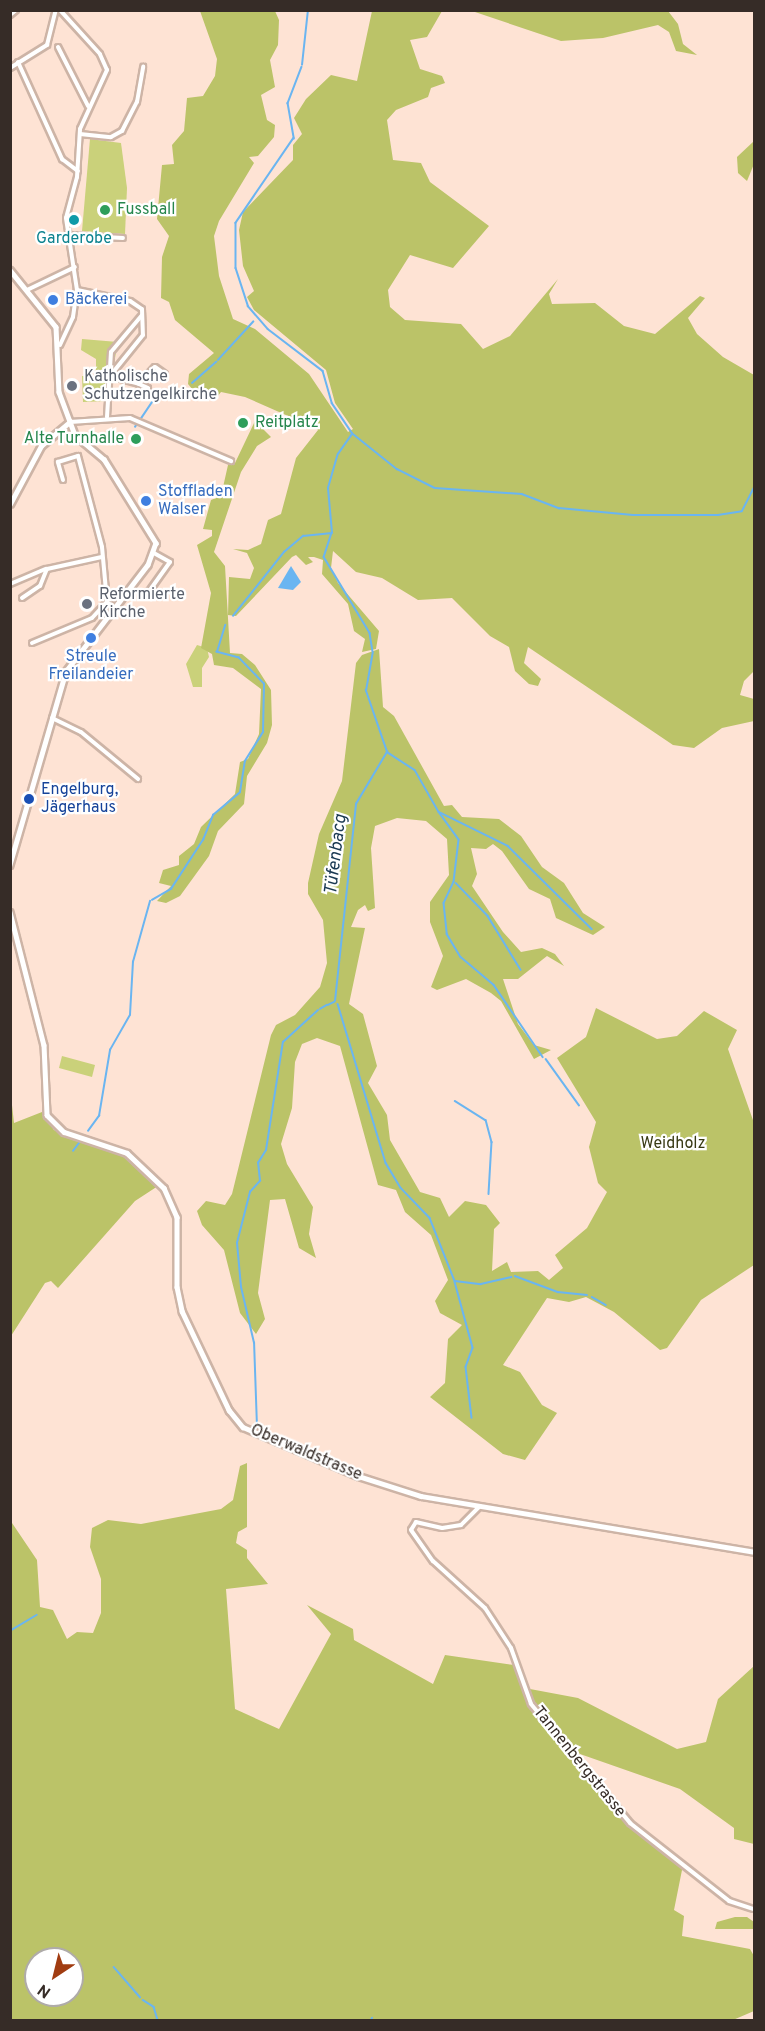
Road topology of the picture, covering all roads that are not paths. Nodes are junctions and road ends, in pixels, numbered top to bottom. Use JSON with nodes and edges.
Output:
{"nodes":[{"id":1,"x":16,"y":10,"type":"edge"},
{"id":2,"x":58,"y":10,"type":"edge"},
{"id":3,"x":71,"y":10,"type":"edge"},
{"id":4,"x":10,"y":15,"type":"edge"},
{"id":5,"x":66,"y":16,"type":"junction"},
{"id":6,"x":58,"y":47,"type":"dead end"},
{"id":7,"x":18,"y":62,"type":"junction"},
{"id":8,"x":143,"y":67,"type":"dead end"},
{"id":9,"x":10,"y":68,"type":"edge"},
{"id":10,"x":88,"y":106,"type":"junction"},
{"id":11,"x":80,"y":134,"type":"junction"},
{"id":12,"x":78,"y":171,"type":"junction"},
{"id":13,"x":68,"y":235,"type":"junction"},
{"id":14,"x":123,"y":238,"type":"dead end"},
{"id":15,"x":75,"y":267,"type":"junction"},
{"id":16,"x":10,"y":270,"type":"edge"},
{"id":17,"x":13,"y":276,"type":"edge"},
{"id":18,"x":27,"y":290,"type":"junction"},
{"id":19,"x":77,"y":290,"type":"junction"},
{"id":20,"x":142,"y":315,"type":"junction"},
{"id":21,"x":60,"y":345,"type":"junction"},
{"id":22,"x":165,"y":374,"type":"dead end"},
{"id":23,"x":110,"y":376,"type":"junction"},
{"id":24,"x":139,"y":384,"type":"junction"},
{"id":25,"x":148,"y":388,"type":"dead end"},
{"id":26,"x":107,"y":417,"type":"junction"},
{"id":27,"x":70,"y":422,"type":"junction"},
{"id":28,"x":231,"y":461,"type":"dead end"},
{"id":29,"x":63,"y":480,"type":"dead end"},
{"id":30,"x":10,"y":504,"type":"edge"},
{"id":31,"x":154,"y":553,"type":"junction"},
{"id":32,"x":102,"y":557,"type":"junction"},
{"id":33,"x":47,"y":569,"type":"junction"},
{"id":34,"x":10,"y":584,"type":"edge"},
{"id":35,"x":145,"y":597,"type":"dead end"},
{"id":36,"x":22,"y":598,"type":"dead end"},
{"id":37,"x":107,"y":602,"type":"junction"},
{"id":38,"x":113,"y":608,"type":"junction"},
{"id":39,"x":32,"y":644,"type":"dead end"},
{"id":40,"x":52,"y":718,"type":"junction"},
{"id":41,"x":138,"y":779,"type":"dead end"},
{"id":42,"x":10,"y":865,"type":"edge"},
{"id":43,"x":10,"y":912,"type":"edge"},
{"id":44,"x":480,"y":1506,"type":"junction"},
{"id":45,"x":754,"y":1552,"type":"edge"},
{"id":46,"x":754,"y":1909,"type":"edge"}],
"edges":[{"from":1,"to":4,"type":"street"},
{"from":2,"to":5,"type":"street"},
{"from":2,"to":7,"type":"street"},
{"from":3,"to":5,"type":"street"},
{"from":5,"to":10,"type":"street"},
{"from":6,"to":10,"type":"street"},
{"from":7,"to":9,"type":"street"},
{"from":7,"to":12,"type":"street"},
{"from":8,"to":11,"type":"street"},
{"from":10,"to":11,"type":"street"},
{"from":11,"to":12,"type":"street"},
{"from":12,"to":13,"type":"street"},
{"from":13,"to":14,"type":"street"},
{"from":13,"to":15,"type":"street"},
{"from":15,"to":18,"type":"street"},
{"from":15,"to":19,"type":"street"},
{"from":16,"to":17,"type":"street"},
{"from":17,"to":18,"type":"street"},
{"from":18,"to":21,"type":"street"},
{"from":19,"to":20,"type":"street"},
{"from":19,"to":21,"type":"street"},
{"from":20,"to":23,"type":"street"},
{"from":20,"to":23,"type":"street"},
{"from":21,"to":27,"type":"street"},
{"from":22,"to":24,"type":"street"},
{"from":23,"to":24,"type":"street"},
{"from":23,"to":26,"type":"street"},
{"from":24,"to":25,"type":"street"},
{"from":26,"to":27,"type":"street"},
{"from":26,"to":28,"type":"street"},
{"from":27,"to":30,"type":"street"},
{"from":27,"to":31,"type":"street"},
{"from":29,"to":32,"type":"street"},
{"from":31,"to":35,"type":"street"},
{"from":31,"to":38,"type":"street"},
{"from":32,"to":33,"type":"street"},
{"from":32,"to":37,"type":"street"},
{"from":33,"to":34,"type":"street"},
{"from":33,"to":36,"type":"street"},
{"from":37,"to":38,"type":"street"},
{"from":37,"to":39,"type":"street"},
{"from":38,"to":40,"type":"street"},
{"from":40,"to":41,"type":"street"},
{"from":40,"to":42,"type":"street"},
{"from":43,"to":44,"type":"street","name":"Oberwaldstrasse"},
{"from":44,"to":45,"type":"street","name":"Oberwaldstrasse"},
{"from":44,"to":46,"type":"street","name":"Tannenbergstrasse"}]}
